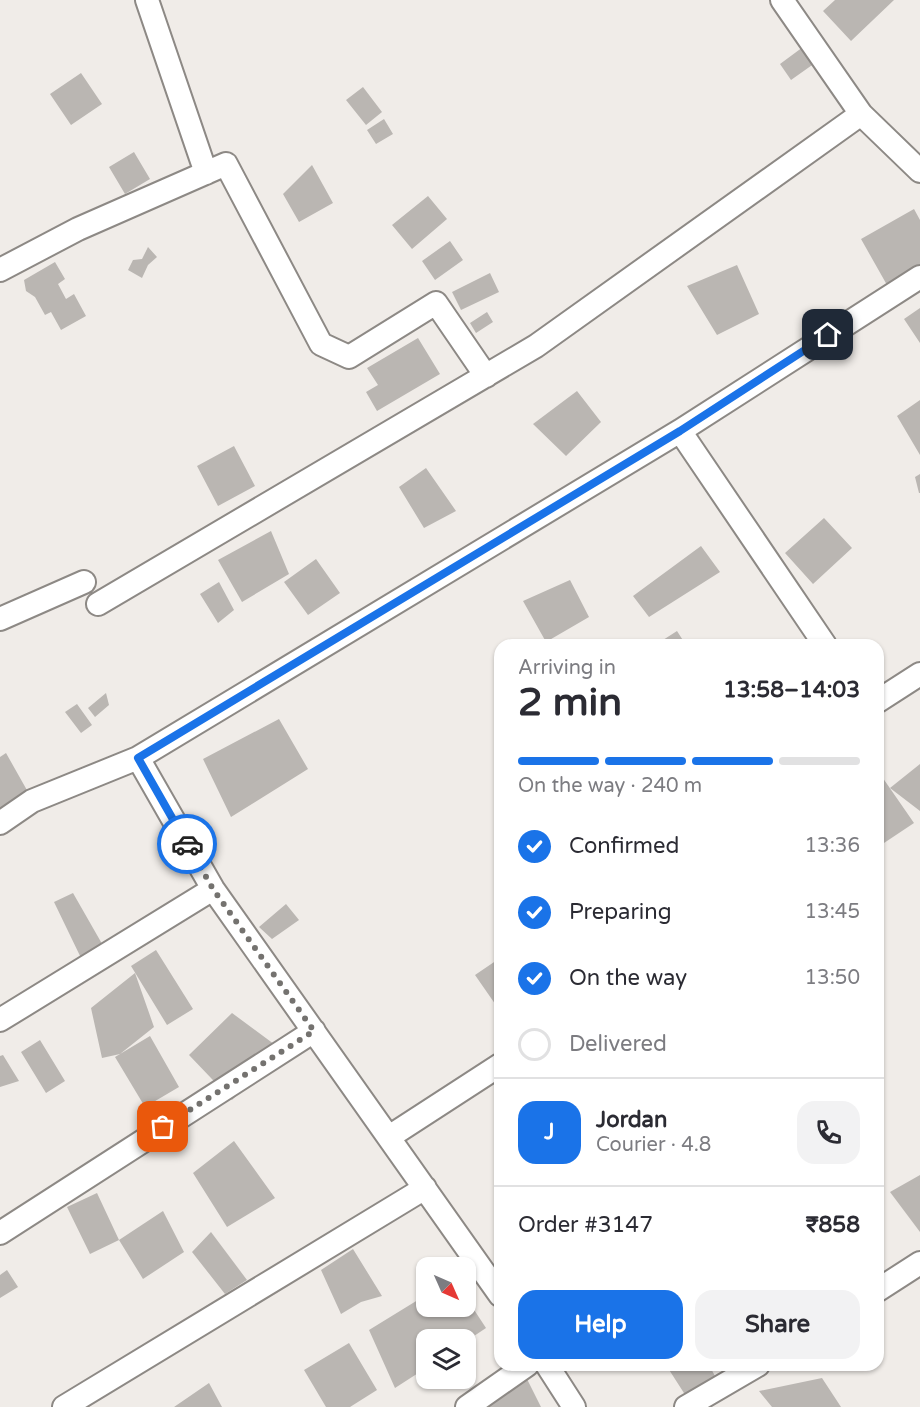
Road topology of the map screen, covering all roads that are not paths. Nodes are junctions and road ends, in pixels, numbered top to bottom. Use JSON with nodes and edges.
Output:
{"nodes":[{"id":1,"x":147,"y":0,"type":"edge"},
{"id":2,"x":782,"y":0,"type":"edge"},
{"id":3,"x":861,"y":114,"type":"junction"},
{"id":4,"x":920,"y":171,"type":"edge"},
{"id":5,"x":206,"y":173,"type":"junction"},
{"id":6,"x":0,"y":270,"type":"edge"},
{"id":7,"x":920,"y":277,"type":"edge"},
{"id":8,"x":486,"y":376,"type":"junction"},
{"id":9,"x":680,"y":431,"type":"junction"},
{"id":10,"x":84,"y":582,"type":"dead end"},
{"id":11,"x":98,"y":604,"type":"dead end"},
{"id":12,"x":0,"y":619,"type":"edge"},
{"id":13,"x":821,"y":639,"type":"edge"},
{"id":14,"x":920,"y":674,"type":"edge"},
{"id":15,"x":884,"y":697,"type":"edge"},
{"id":16,"x":138,"y":758,"type":"junction"},
{"id":17,"x":0,"y":823,"type":"edge"},
{"id":18,"x":213,"y":889,"type":"junction"},
{"id":19,"x":0,"y":1020,"type":"edge"},
{"id":20,"x":314,"y":1031,"type":"junction"},
{"id":21,"x":494,"y":1069,"type":"edge"},
{"id":22,"x":389,"y":1137,"type":"junction"},
{"id":23,"x":425,"y":1188,"type":"junction"},
{"id":24,"x":0,"y":1233,"type":"edge"},
{"id":25,"x":920,"y":1263,"type":"edge"},
{"id":26,"x":494,"y":1286,"type":"edge"},
{"id":27,"x":884,"y":1286,"type":"edge"},
{"id":28,"x":518,"y":1371,"type":"edge"},
{"id":29,"x":552,"y":1371,"type":"edge"},
{"id":30,"x":748,"y":1371,"type":"edge"},
{"id":31,"x":64,"y":1407,"type":"edge"},
{"id":32,"x":467,"y":1407,"type":"edge"},
{"id":33,"x":574,"y":1407,"type":"edge"},
{"id":34,"x":686,"y":1407,"type":"edge"}],
"edges":[{"from":1,"to":5,"type":"street"},
{"from":2,"to":3,"type":"street"},
{"from":3,"to":4,"type":"street"},
{"from":3,"to":8,"type":"street"},
{"from":5,"to":6,"type":"street"},
{"from":5,"to":8,"type":"street"},
{"from":7,"to":9,"type":"street"},
{"from":8,"to":11,"type":"street"},
{"from":9,"to":13,"type":"street"},
{"from":9,"to":16,"type":"street"},
{"from":10,"to":12,"type":"street"},
{"from":14,"to":15,"type":"street"},
{"from":16,"to":17,"type":"street"},
{"from":16,"to":18,"type":"street"},
{"from":18,"to":19,"type":"street"},
{"from":18,"to":20,"type":"street"},
{"from":20,"to":22,"type":"street"},
{"from":20,"to":24,"type":"street"},
{"from":21,"to":22,"type":"street"},
{"from":22,"to":23,"type":"street"},
{"from":23,"to":26,"type":"street"},
{"from":23,"to":31,"type":"street"},
{"from":25,"to":27,"type":"street"},
{"from":28,"to":32,"type":"street"},
{"from":29,"to":33,"type":"street"},
{"from":30,"to":34,"type":"street"}]}
